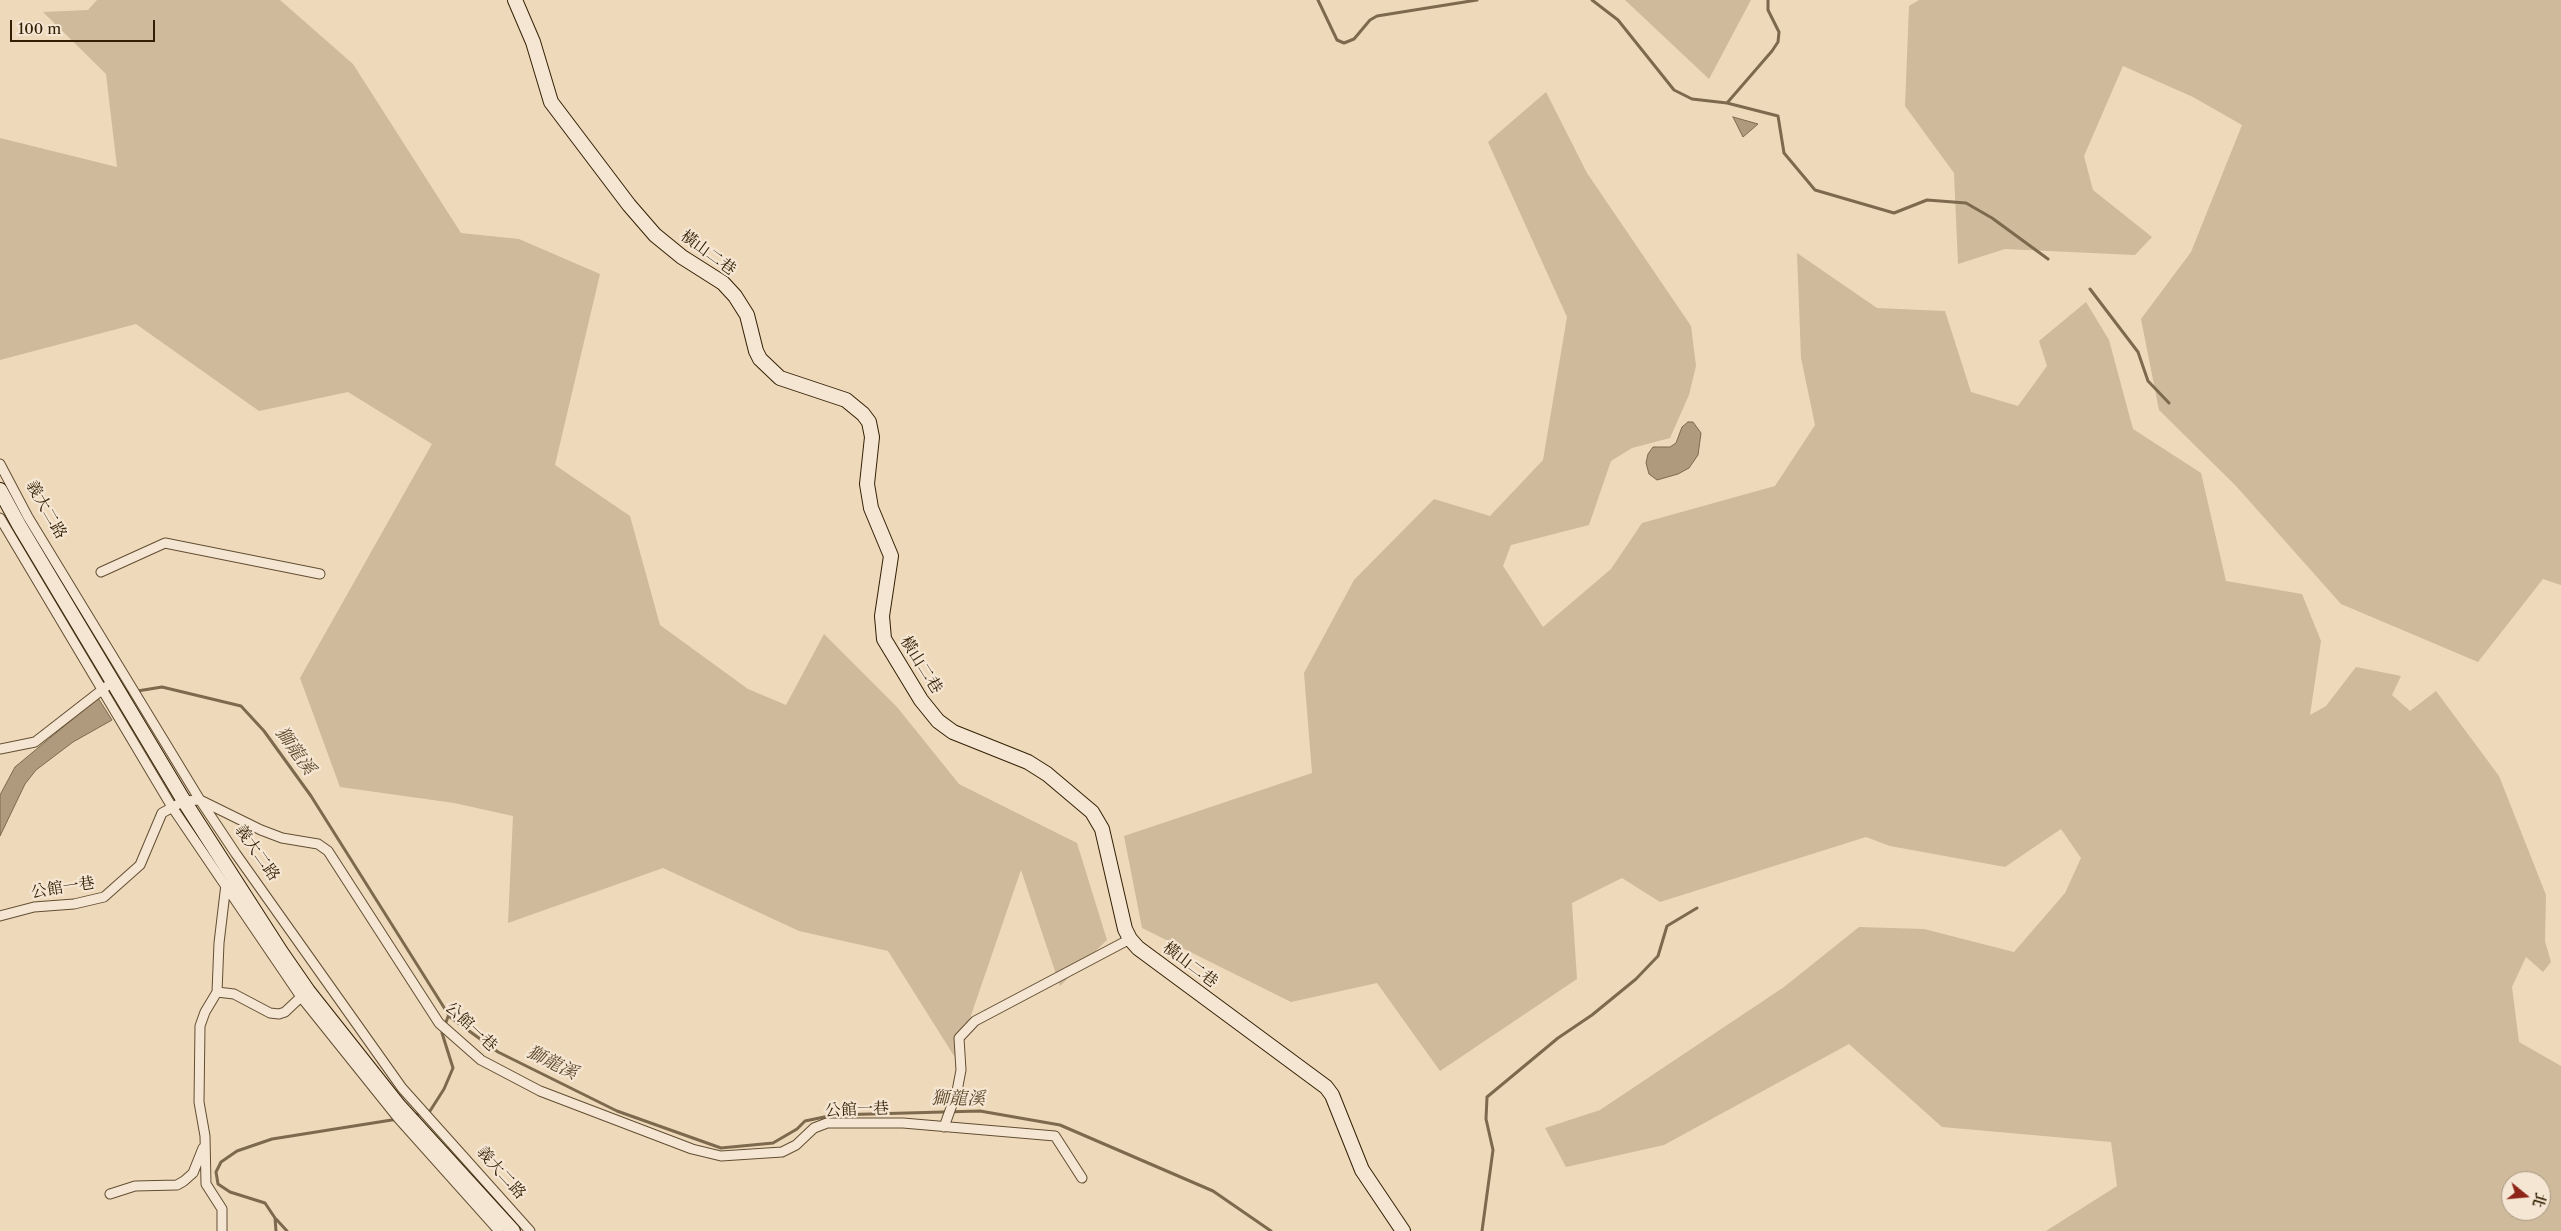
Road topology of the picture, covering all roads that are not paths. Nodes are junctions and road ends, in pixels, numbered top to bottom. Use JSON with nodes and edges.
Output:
{"nodes":[{"id":1,"x":515,"y":0,"type":"edge"},
{"id":2,"x":0,"y":464,"type":"edge"},
{"id":3,"x":0,"y":490,"type":"edge"},
{"id":4,"x":0,"y":518,"type":"edge"},
{"id":5,"x":101,"y":572,"type":"dead end"},
{"id":6,"x":320,"y":574,"type":"dead end"},
{"id":7,"x":108,"y":685,"type":"junction"},
{"id":8,"x":134,"y":716,"type":"junction"},
{"id":9,"x":0,"y":749,"type":"edge"},
{"id":10,"x":200,"y":800,"type":"junction"},
{"id":11,"x":178,"y":804,"type":"junction"},
{"id":12,"x":228,"y":869,"type":"junction"},
{"id":13,"x":226,"y":887,"type":"junction"},
{"id":14,"x":0,"y":916,"type":"edge"},
{"id":15,"x":1130,"y":939,"type":"junction"},
{"id":16,"x":217,"y":992,"type":"junction"},
{"id":17,"x":304,"y":994,"type":"junction"},
{"id":18,"x":946,"y":1122,"type":"junction"},
{"id":19,"x":205,"y":1136,"type":"junction"},
{"id":20,"x":1082,"y":1178,"type":"dead end"},
{"id":21,"x":110,"y":1194,"type":"dead end"},
{"id":22,"x":222,"y":1231,"type":"edge"},
{"id":23,"x":499,"y":1231,"type":"edge"},
{"id":24,"x":513,"y":1231,"type":"edge"},
{"id":25,"x":530,"y":1231,"type":"edge"},
{"id":26,"x":1403,"y":1231,"type":"edge"}],
"edges":[{"from":1,"to":15,"type":"street","name":"橫山二巷"},
{"from":2,"to":8,"type":"street","name":"義大二路"},
{"from":3,"to":7,"type":"street","name":"義大二路"},
{"from":4,"to":7,"type":"street","name":"義大二路"},
{"from":5,"to":6,"type":"street"},
{"from":7,"to":8,"type":"street","name":"義大二路"},
{"from":7,"to":9,"type":"street"},
{"from":8,"to":10,"type":"street","name":"義大二路"},
{"from":8,"to":11,"type":"street","name":"義大二路"},
{"from":10,"to":11,"type":"street","name":"公館一巷"},
{"from":10,"to":18,"type":"street","name":"公館一巷"},
{"from":10,"to":25,"type":"street","name":"義大二路"},
{"from":11,"to":12,"type":"street","name":"義大二路"},
{"from":11,"to":13,"type":"street","name":"義大二路"},
{"from":11,"to":14,"type":"street","name":"公館一巷"},
{"from":12,"to":13,"type":"street"},
{"from":12,"to":17,"type":"street","name":"義大二路"},
{"from":13,"to":16,"type":"street"},
{"from":13,"to":17,"type":"street","name":"義大二路"},
{"from":15,"to":18,"type":"street"},
{"from":15,"to":26,"type":"street","name":"橫山二巷"},
{"from":16,"to":17,"type":"street"},
{"from":16,"to":19,"type":"street"},
{"from":17,"to":23,"type":"street","name":"義大二路"},
{"from":17,"to":24,"type":"street","name":"義大二路"},
{"from":18,"to":20,"type":"street","name":"公館一巷"},
{"from":19,"to":21,"type":"street"},
{"from":19,"to":22,"type":"street"}]}
